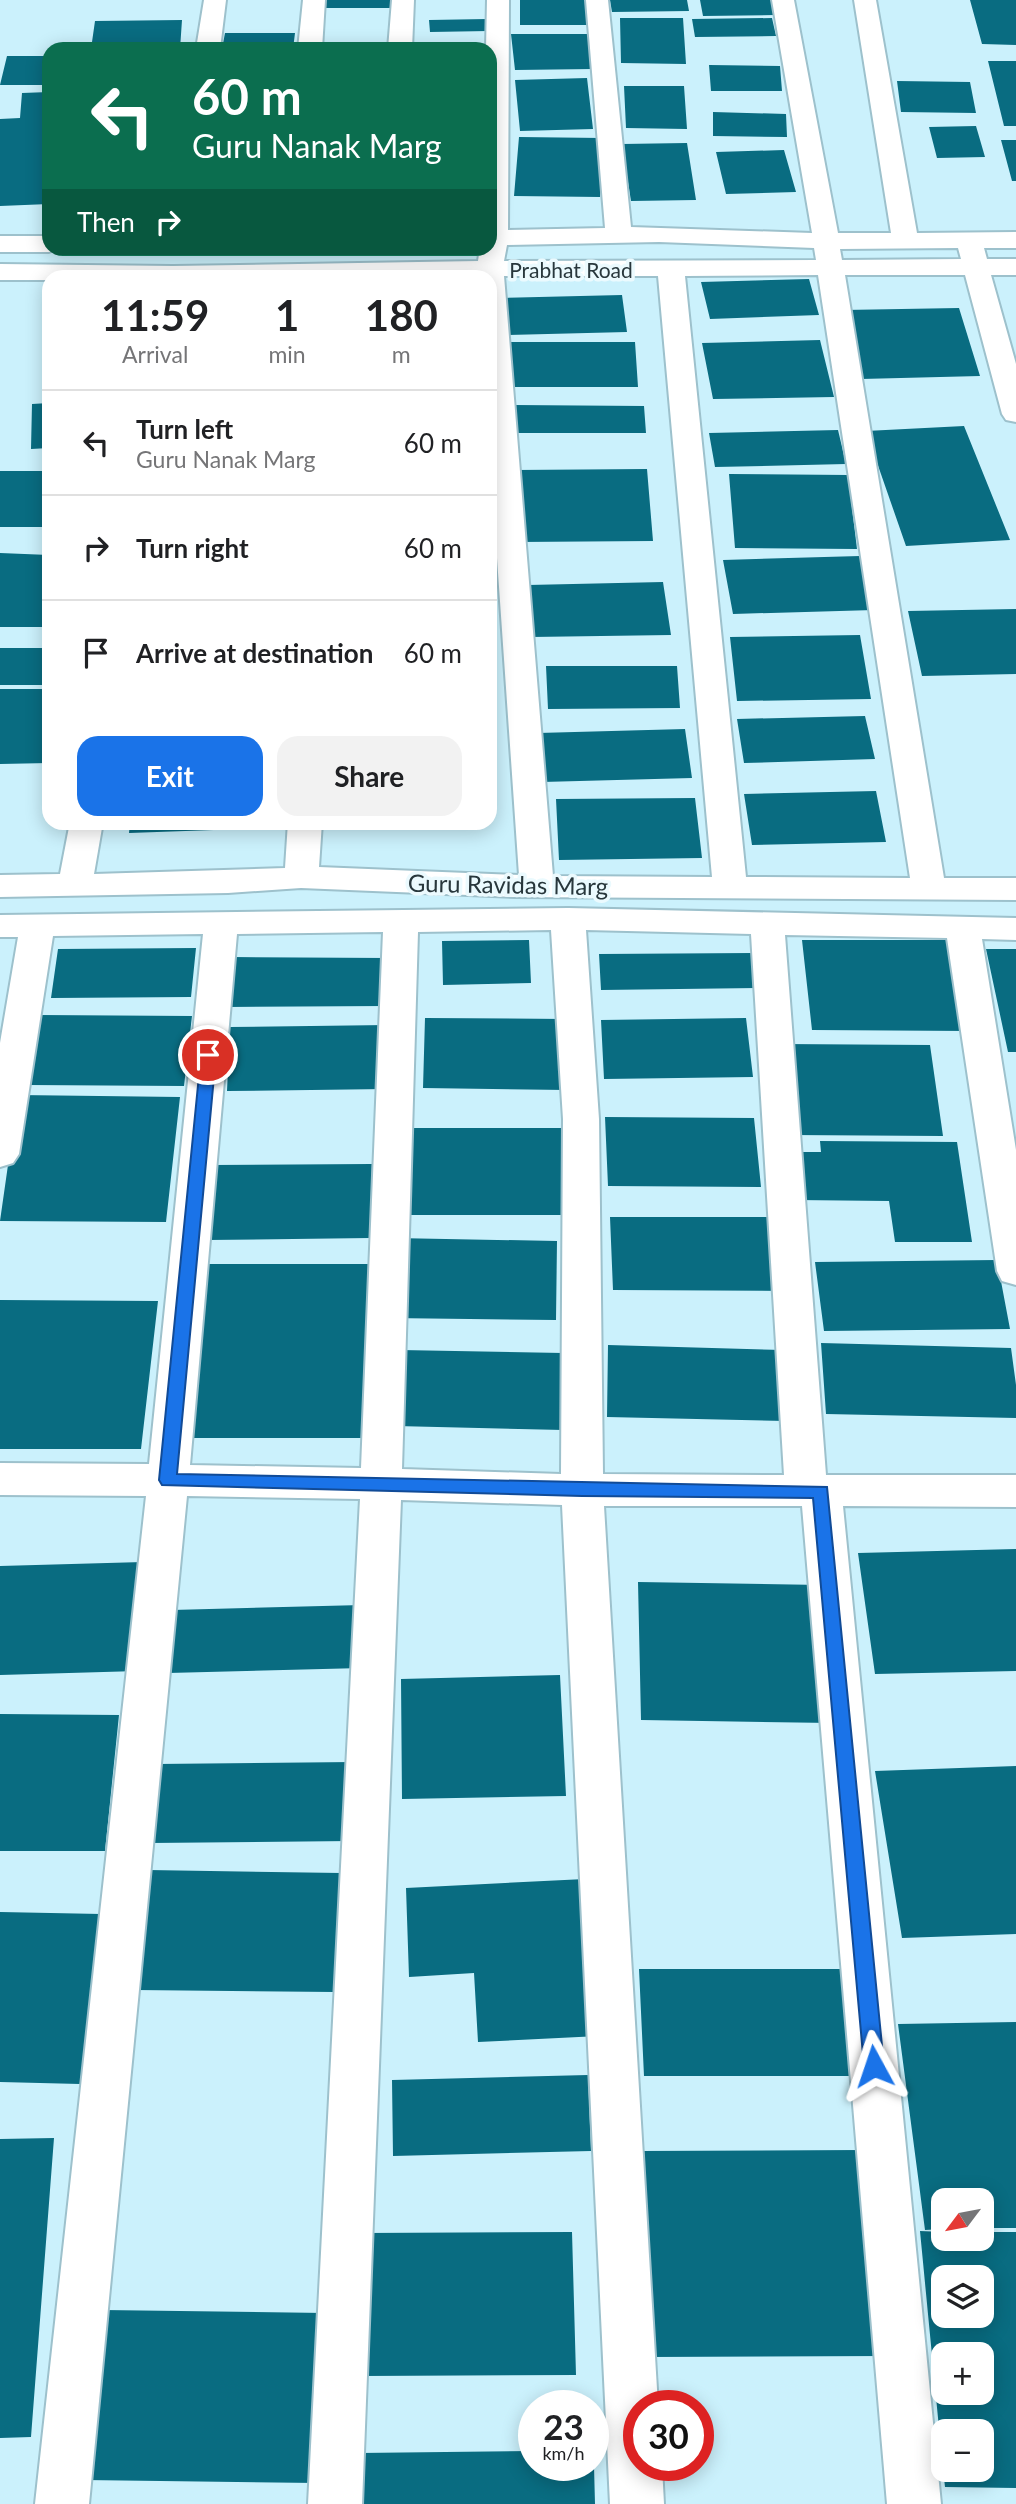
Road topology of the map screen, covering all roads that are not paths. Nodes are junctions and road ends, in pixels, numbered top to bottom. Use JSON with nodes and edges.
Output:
{"nodes":[{"id":1,"x":215,"y":0,"type":"edge"},
{"id":2,"x":314,"y":0,"type":"edge"},
{"id":3,"x":403,"y":0,"type":"edge"},
{"id":4,"x":498,"y":0,"type":"edge"},
{"id":5,"x":597,"y":0,"type":"edge"},
{"id":6,"x":783,"y":0,"type":"edge"},
{"id":7,"x":865,"y":0,"type":"edge"},
{"id":8,"x":209,"y":42,"type":"edge"},
{"id":9,"x":311,"y":42,"type":"edge"},
{"id":10,"x":400,"y":42,"type":"edge"},
{"id":11,"x":497,"y":48,"type":"edge"},
{"id":12,"x":619,"y":235,"type":"junction"},
{"id":13,"x":497,"y":238,"type":"edge"},
{"id":14,"x":1016,"y":240,"type":"edge"},
{"id":15,"x":905,"y":241,"type":"junction"},
{"id":16,"x":968,"y":241,"type":"junction"},
{"id":17,"x":0,"y":244,"type":"edge"},
{"id":18,"x":42,"y":244,"type":"edge"},
{"id":19,"x":827,"y":254,"type":"junction"},
{"id":20,"x":369,"y":256,"type":"edge"},
{"id":21,"x":491,"y":256,"type":"edge"},
{"id":22,"x":1016,"y":267,"type":"edge"},
{"id":23,"x":978,"y":268,"type":"junction"},
{"id":24,"x":490,"y":269,"type":"junction"},
{"id":25,"x":353,"y":270,"type":"edge"},
{"id":26,"x":444,"y":270,"type":"edge"},
{"id":27,"x":671,"y":270,"type":"junction"},
{"id":28,"x":0,"y":272,"type":"edge"},
{"id":29,"x":42,"y":273,"type":"edge"},
{"id":30,"x":497,"y":361,"type":"edge"},
{"id":31,"x":1016,"y":414,"type":"edge"},
{"id":32,"x":85,"y":830,"type":"edge"},
{"id":33,"x":304,"y":830,"type":"edge"},
{"id":34,"x":301,"y":877,"type":"junction"},
{"id":35,"x":75,"y":885,"type":"junction"},
{"id":36,"x":0,"y":886,"type":"edge"},
{"id":37,"x":537,"y":886,"type":"junction"},
{"id":38,"x":730,"y":888,"type":"junction"},
{"id":39,"x":929,"y":888,"type":"junction"},
{"id":40,"x":1016,"y":889,"type":"edge"},
{"id":41,"x":568,"y":919,"type":"junction"},
{"id":42,"x":401,"y":921,"type":"junction"},
{"id":43,"x":220,"y":922,"type":"junction"},
{"id":44,"x":768,"y":922,"type":"junction"},
{"id":45,"x":0,"y":926,"type":"edge"},
{"id":46,"x":37,"y":926,"type":"junction"},
{"id":47,"x":963,"y":927,"type":"junction"},
{"id":48,"x":1016,"y":929,"type":"edge"},
{"id":49,"x":0,"y":1154,"type":"edge"},
{"id":50,"x":1016,"y":1271,"type":"edge"},
{"id":51,"x":0,"y":1479,"type":"edge"},
{"id":52,"x":168,"y":1480,"type":"junction"},
{"id":53,"x":381,"y":1484,"type":"junction"},
{"id":54,"x":582,"y":1490,"type":"junction"},
{"id":55,"x":813,"y":1491,"type":"junction"},
{"id":56,"x":1016,"y":1491,"type":"edge"},
{"id":57,"x":62,"y":2504,"type":"edge"},
{"id":58,"x":335,"y":2504,"type":"edge"},
{"id":59,"x":638,"y":2504,"type":"edge"},
{"id":60,"x":914,"y":2504,"type":"edge"}],
"edges":[{"from":1,"to":8,"type":"street"},
{"from":2,"to":9,"type":"street"},
{"from":3,"to":10,"type":"street"},
{"from":4,"to":11,"type":"street"},
{"from":5,"to":12,"type":"street"},
{"from":6,"to":19,"type":"street"},
{"from":7,"to":15,"type":"street"},
{"from":12,"to":13,"type":"street","name":"Prabhat Road"},
{"from":12,"to":19,"type":"street","name":"Prabhat Road"},
{"from":14,"to":16,"type":"street","name":"Prabhat Road"},
{"from":15,"to":16,"type":"street","name":"Prabhat Road"},
{"from":15,"to":19,"type":"street","name":"Prabhat Road"},
{"from":16,"to":23,"type":"street"},
{"from":17,"to":18,"type":"street"},
{"from":19,"to":23,"type":"street","name":"Prabhat Road"},
{"from":19,"to":27,"type":"street","name":"Prabhat Road"},
{"from":19,"to":39,"type":"street"},
{"from":20,"to":25,"type":"street"},
{"from":21,"to":24,"type":"street"},
{"from":22,"to":23,"type":"street","name":"Prabhat Road"},
{"from":23,"to":31,"type":"street"},
{"from":24,"to":26,"type":"street","name":"Prabhat Road"},
{"from":24,"to":27,"type":"street","name":"Prabhat Road"},
{"from":27,"to":38,"type":"street"},
{"from":28,"to":29,"type":"street","name":"Prabhat Road"},
{"from":30,"to":37,"type":"street"},
{"from":32,"to":35,"type":"street"},
{"from":33,"to":34,"type":"street"},
{"from":34,"to":35,"type":"street","name":"Guru Ravidas Marg"},
{"from":34,"to":37,"type":"street","name":"Guru Ravidas Marg"},
{"from":35,"to":36,"type":"street","name":"Guru Ravidas Marg"},
{"from":37,"to":38,"type":"street","name":"Guru Ravidas Marg"},
{"from":38,"to":39,"type":"street","name":"Guru Ravidas Marg"},
{"from":39,"to":40,"type":"street","name":"Guru Ravidas Marg"},
{"from":41,"to":42,"type":"street","name":"Guru Ravidas Marg"},
{"from":41,"to":44,"type":"street","name":"Guru Ravidas Marg"},
{"from":41,"to":54,"type":"street"},
{"from":42,"to":43,"type":"street","name":"Guru Ravidas Marg"},
{"from":42,"to":53,"type":"street"},
{"from":43,"to":46,"type":"street","name":"Guru Ravidas Marg"},
{"from":43,"to":52,"type":"street"},
{"from":44,"to":47,"type":"street","name":"Guru Ravidas Marg"},
{"from":44,"to":55,"type":"street"},
{"from":45,"to":46,"type":"street","name":"Guru Ravidas Marg"},
{"from":46,"to":49,"type":"street"},
{"from":47,"to":48,"type":"street","name":"Guru Ravidas Marg"},
{"from":47,"to":50,"type":"street"},
{"from":51,"to":52,"type":"street"},
{"from":52,"to":53,"type":"street"},
{"from":52,"to":57,"type":"street"},
{"from":53,"to":54,"type":"street"},
{"from":53,"to":58,"type":"street"},
{"from":54,"to":55,"type":"street"},
{"from":54,"to":59,"type":"street"},
{"from":55,"to":56,"type":"street"},
{"from":55,"to":60,"type":"street"}]}
